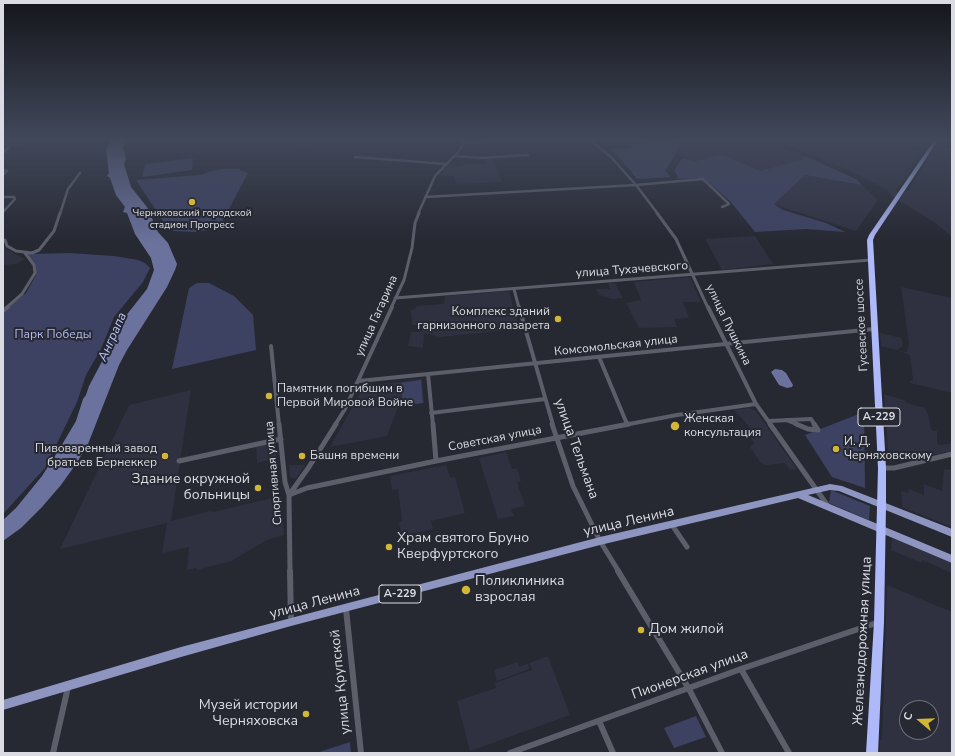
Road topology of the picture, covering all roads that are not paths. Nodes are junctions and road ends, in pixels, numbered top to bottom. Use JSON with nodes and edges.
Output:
{"nodes":[{"id":1,"x":79,"y":174,"type":"edge"},
{"id":2,"x":437,"y":174,"type":"edge"},
{"id":3,"x":627,"y":174,"type":"edge"},
{"id":4,"x":913,"y":174,"type":"edge"},
{"id":5,"x":636,"y":185,"type":"junction"},
{"id":6,"x":3,"y":197,"type":"edge"},
{"id":7,"x":425,"y":197,"type":"junction"},
{"id":8,"x":722,"y":207,"type":"dead end"},
{"id":9,"x":3,"y":212,"type":"edge"},
{"id":10,"x":3,"y":240,"type":"edge"},
{"id":11,"x":25,"y":253,"type":"junction"},
{"id":12,"x":871,"y":260,"type":"junction"},
{"id":13,"x":693,"y":275,"type":"junction"},
{"id":14,"x":514,"y":288,"type":"junction"},
{"id":15,"x":395,"y":298,"type":"junction"},
{"id":16,"x":3,"y":311,"type":"edge"},
{"id":17,"x":874,"y":329,"type":"junction"},
{"id":18,"x":725,"y":344,"type":"junction"},
{"id":19,"x":271,"y":346,"type":"dead end"},
{"id":20,"x":599,"y":357,"type":"junction"},
{"id":21,"x":536,"y":364,"type":"junction"},
{"id":22,"x":428,"y":374,"type":"junction"},
{"id":23,"x":358,"y":380,"type":"junction"},
{"id":24,"x":545,"y":399,"type":"junction"},
{"id":25,"x":756,"y":404,"type":"junction"},
{"id":26,"x":431,"y":413,"type":"junction"},
{"id":27,"x":786,"y":420,"type":"junction"},
{"id":28,"x":768,"y":421,"type":"junction"},
{"id":29,"x":627,"y":424,"type":"junction"},
{"id":30,"x":556,"y":437,"type":"junction"},
{"id":31,"x":282,"y":439,"type":"junction"},
{"id":32,"x":952,"y":454,"type":"edge"},
{"id":33,"x":436,"y":460,"type":"junction"},
{"id":34,"x":179,"y":461,"type":"dead end"},
{"id":35,"x":882,"y":468,"type":"junction"},
{"id":36,"x":818,"y":490,"type":"junction"},
{"id":37,"x":289,"y":495,"type":"junction"},
{"id":38,"x":800,"y":495,"type":"junction"},
{"id":39,"x":882,"y":506,"type":"junction"},
{"id":40,"x":829,"y":507,"type":"junction"},
{"id":41,"x":672,"y":525,"type":"junction"},
{"id":42,"x":882,"y":530,"type":"junction"},
{"id":43,"x":952,"y":533,"type":"edge"},
{"id":44,"x":600,"y":542,"type":"junction"},
{"id":45,"x":687,"y":547,"type":"dead end"},
{"id":46,"x":952,"y":559,"type":"edge"},
{"id":47,"x":346,"y":609,"type":"junction"},
{"id":48,"x":291,"y":622,"type":"junction"},
{"id":49,"x":879,"y":622,"type":"junction"},
{"id":50,"x":741,"y":669,"type":"junction"},
{"id":51,"x":69,"y":684,"type":"junction"},
{"id":52,"x":691,"y":688,"type":"junction"},
{"id":53,"x":3,"y":705,"type":"edge"},
{"id":54,"x":599,"y":721,"type":"junction"},
{"id":55,"x":53,"y":753,"type":"edge"},
{"id":56,"x":361,"y":753,"type":"edge"},
{"id":57,"x":510,"y":753,"type":"edge"},
{"id":58,"x":613,"y":753,"type":"edge"},
{"id":59,"x":722,"y":753,"type":"edge"},
{"id":60,"x":789,"y":753,"type":"edge"},
{"id":61,"x":872,"y":753,"type":"edge"}],
"edges":[{"from":1,"to":11,"type":"street"},
{"from":2,"to":7,"type":"street","name":"улица Гагарина"},
{"from":3,"to":5,"type":"street","name":"улица Пушкина"},
{"from":4,"to":12,"type":"highway","name":"Гусевское шоссе","number":"А-229"},
{"from":5,"to":7,"type":"street"},
{"from":5,"to":8,"type":"street"},
{"from":5,"to":13,"type":"street","name":"улица Пушкина"},
{"from":6,"to":9,"type":"street"},
{"from":7,"to":15,"type":"street","name":"улица Гагарина"},
{"from":10,"to":11,"type":"street"},
{"from":11,"to":16,"type":"street"},
{"from":12,"to":13,"type":"street","name":"улица Тухачевского"},
{"from":12,"to":17,"type":"highway","name":"Гусевское шоссе","number":"А-229"},
{"from":13,"to":14,"type":"street","name":"улица Тухачевского"},
{"from":13,"to":18,"type":"street","name":"улица Пушкина"},
{"from":14,"to":15,"type":"street","name":"улица Тухачевского"},
{"from":14,"to":21,"type":"street","name":"улица Тельмана"},
{"from":15,"to":23,"type":"street","name":"улица Гагарина"},
{"from":17,"to":18,"type":"street","name":"Комсомольская улица"},
{"from":17,"to":35,"type":"highway","name":"Гусевское шоссе","number":"А-229"},
{"from":18,"to":20,"type":"street","name":"Комсомольская улица"},
{"from":18,"to":25,"type":"street","name":"улица Пушкина"},
{"from":19,"to":31,"type":"street","name":"Спортивная улица"},
{"from":20,"to":21,"type":"street","name":"Комсомольская улица"},
{"from":20,"to":29,"type":"street"},
{"from":21,"to":22,"type":"street","name":"Комсомольская улица"},
{"from":21,"to":24,"type":"street","name":"улица Тельмана"},
{"from":22,"to":23,"type":"street","name":"Комсомольская улица"},
{"from":22,"to":26,"type":"street"},
{"from":23,"to":37,"type":"street","name":"улица Гагарина"},
{"from":24,"to":26,"type":"street"},
{"from":24,"to":30,"type":"street","name":"улица Тельмана"},
{"from":25,"to":28,"type":"street","name":"улица Пушкина"},
{"from":25,"to":29,"type":"street","name":"Советская улица"},
{"from":26,"to":33,"type":"street"},
{"from":27,"to":27,"type":"street"},
{"from":27,"to":28,"type":"street"},
{"from":28,"to":36,"type":"street","name":"улица Пушкина"},
{"from":29,"to":30,"type":"street","name":"Советская улица"},
{"from":30,"to":33,"type":"street","name":"Советская улица"},
{"from":30,"to":44,"type":"street","name":"улица Тельмана"},
{"from":31,"to":34,"type":"street"},
{"from":31,"to":37,"type":"street","name":"Спортивная улица"},
{"from":32,"to":35,"type":"street"},
{"from":33,"to":37,"type":"street","name":"Советская улица"},
{"from":35,"to":39,"type":"highway","name":"Гусевское шоссе","number":"А-229"},
{"from":36,"to":38,"type":"main road","name":"улица Ленина"},
{"from":36,"to":39,"type":"main road","name":"улица Ленина"},
{"from":36,"to":40,"type":"street","name":"улица Пушкина"},
{"from":37,"to":48,"type":"street","name":"Спортивная улица"},
{"from":38,"to":40,"type":"main road"},
{"from":38,"to":41,"type":"main road","name":"улица Ленина","number":"А-229"},
{"from":39,"to":42,"type":"highway","name":"Гусевское шоссе","number":"А-229"},
{"from":39,"to":43,"type":"main road","name":"улица Ленина"},
{"from":40,"to":42,"type":"main road"},
{"from":41,"to":44,"type":"main road","name":"улица Ленина","number":"А-229"},
{"from":41,"to":45,"type":"street"},
{"from":42,"to":46,"type":"main road"},
{"from":42,"to":49,"type":"highway","name":"Железнодорожная улица"},
{"from":44,"to":47,"type":"main road","name":"улица Ленина","number":"А-229"},
{"from":44,"to":52,"type":"street","name":"улица Тельмана"},
{"from":47,"to":48,"type":"main road","name":"улица Ленина","number":"А-229"},
{"from":47,"to":56,"type":"street","name":"улица Крупской"},
{"from":48,"to":51,"type":"main road","name":"улица Ленина","number":"А-229"},
{"from":49,"to":50,"type":"street","name":"Пионерская улица"},
{"from":49,"to":61,"type":"highway","name":"Железнодорожная улица"},
{"from":50,"to":52,"type":"street","name":"Пионерская улица"},
{"from":50,"to":60,"type":"street"},
{"from":51,"to":53,"type":"main road","name":"улица Ленина","number":"А-229"},
{"from":51,"to":55,"type":"street"},
{"from":52,"to":54,"type":"street","name":"Пионерская улица"},
{"from":52,"to":59,"type":"street","name":"улица Тельмана"},
{"from":54,"to":57,"type":"street","name":"Пионерская улица"},
{"from":54,"to":58,"type":"street"}]}
